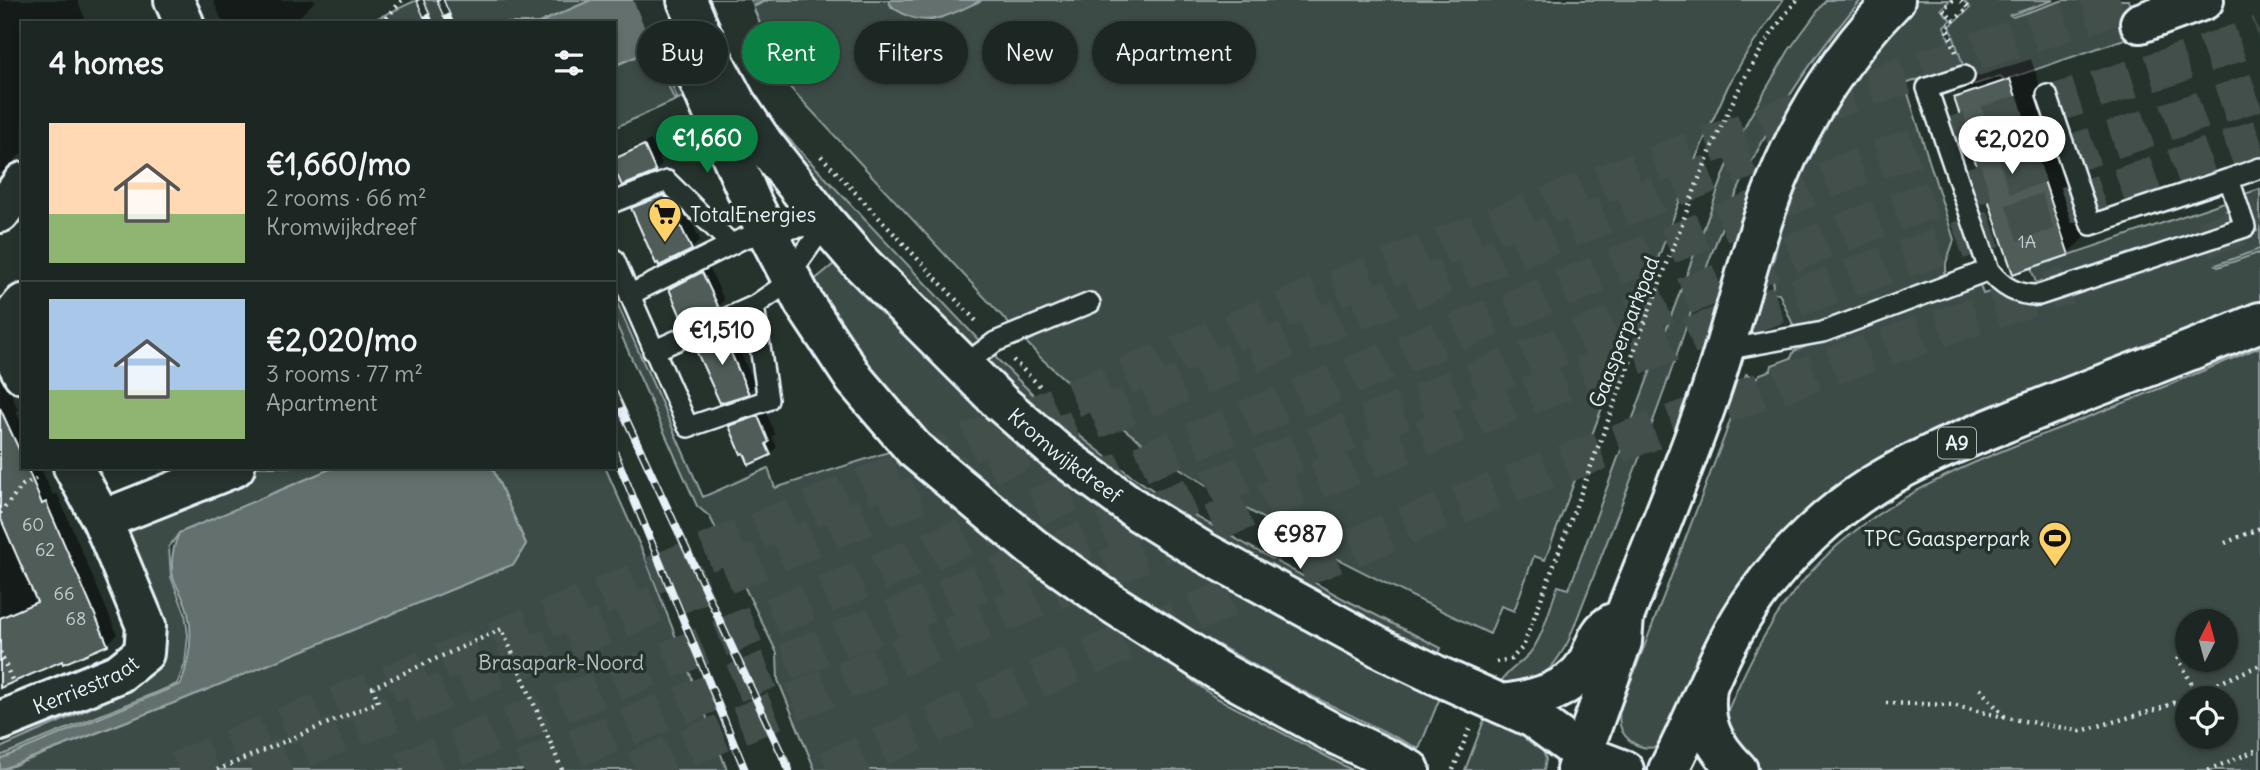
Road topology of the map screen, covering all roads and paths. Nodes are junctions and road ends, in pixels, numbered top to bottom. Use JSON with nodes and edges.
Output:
{"nodes":[{"id":1,"x":174,"y":0,"type":"edge"},
{"id":2,"x":402,"y":0,"type":"edge"},
{"id":3,"x":665,"y":0,"type":"edge"},
{"id":4,"x":687,"y":0,"type":"edge"},
{"id":5,"x":1797,"y":0,"type":"edge"},
{"id":6,"x":1895,"y":0,"type":"edge"},
{"id":7,"x":1953,"y":0,"type":"edge"},
{"id":8,"x":1961,"y":0,"type":"edge"},
{"id":9,"x":2204,"y":0,"type":"edge"},
{"id":10,"x":1954,"y":20,"type":"junction"},
{"id":11,"x":183,"y":21,"type":"edge"},
{"id":12,"x":384,"y":21,"type":"edge"},
{"id":13,"x":678,"y":21,"type":"edge"},
{"id":14,"x":692,"y":21,"type":"edge"},
{"id":15,"x":2140,"y":23,"type":"dead end"},
{"id":16,"x":1964,"y":76,"type":"joint"},
{"id":17,"x":710,"y":84,"type":"edge"},
{"id":18,"x":719,"y":84,"type":"edge"},
{"id":19,"x":2047,"y":95,"type":"dead end"},
{"id":20,"x":813,"y":147,"type":"dead end"},
{"id":21,"x":2260,"y":168,"type":"edge"},
{"id":22,"x":2229,"y":178,"type":"junction"},
{"id":23,"x":21,"y":185,"type":"edge"},
{"id":24,"x":616,"y":201,"type":"edge"},
{"id":25,"x":0,"y":213,"type":"edge"},
{"id":26,"x":826,"y":223,"type":"junction"},
{"id":27,"x":766,"y":232,"type":"junction"},
{"id":28,"x":731,"y":244,"type":"junction"},
{"id":29,"x":616,"y":264,"type":"edge"},
{"id":30,"x":1989,"y":270,"type":"junction"},
{"id":31,"x":790,"y":277,"type":"junction"},
{"id":32,"x":630,"y":296,"type":"junction"},
{"id":33,"x":1090,"y":303,"type":"dead end"},
{"id":34,"x":21,"y":306,"type":"edge"},
{"id":35,"x":754,"y":306,"type":"junction"},
{"id":36,"x":2260,"y":322,"type":"edge"},
{"id":37,"x":0,"y":332,"type":"edge"},
{"id":38,"x":995,"y":342,"type":"junction"},
{"id":39,"x":1724,"y":350,"type":"junction"},
{"id":40,"x":653,"y":351,"type":"junction"},
{"id":41,"x":963,"y":366,"type":"junction"},
{"id":42,"x":21,"y":370,"type":"edge"},
{"id":43,"x":1048,"y":394,"type":"dead end"},
{"id":44,"x":231,"y":469,"type":"edge"},
{"id":45,"x":61,"y":470,"type":"edge"},
{"id":46,"x":0,"y":513,"type":"edge"},
{"id":47,"x":102,"y":520,"type":"junction"},
{"id":48,"x":2260,"y":528,"type":"edge"},
{"id":49,"x":2225,"y":543,"type":"dead end"},
{"id":50,"x":1624,"y":617,"type":"junction"},
{"id":51,"x":2260,"y":665,"type":"edge"},
{"id":52,"x":1486,"y":667,"type":"dead end"},
{"id":53,"x":2212,"y":686,"type":"edge"},
{"id":54,"x":1707,"y":688,"type":"junction"},
{"id":55,"x":1980,"y":689,"type":"dead end"},
{"id":56,"x":2175,"y":702,"type":"edge"},
{"id":57,"x":1886,"y":703,"type":"dead end"},
{"id":58,"x":1502,"y":705,"type":"junction"},
{"id":59,"x":2007,"y":718,"type":"junction"},
{"id":60,"x":0,"y":721,"type":"edge"},
{"id":61,"x":2260,"y":750,"type":"edge"},
{"id":62,"x":1579,"y":762,"type":"edge"},
{"id":63,"x":217,"y":770,"type":"edge"},
{"id":64,"x":562,"y":770,"type":"edge"},
{"id":65,"x":1410,"y":770,"type":"edge"},
{"id":66,"x":1625,"y":770,"type":"edge"},
{"id":67,"x":1668,"y":770,"type":"edge"},
{"id":68,"x":1738,"y":770,"type":"edge"},
{"id":69,"x":2208,"y":770,"type":"edge"}],
"edges":[{"from":1,"to":11,"type":"main road"},
{"from":2,"to":12,"type":"path"},
{"from":3,"to":13,"type":"main road","name":"Kromwijkdreef"},
{"from":4,"to":14,"type":"main road","name":"Kromwijkdreef"},
{"from":5,"to":52,"type":"path","name":"Gaasperparkpad"},
{"from":6,"to":39,"type":"main road"},
{"from":7,"to":10,"type":"path"},
{"from":8,"to":10,"type":"path"},
{"from":9,"to":15,"type":"main road"},
{"from":10,"to":16,"type":"path"},
{"from":16,"to":30,"type":"lane"},
{"from":17,"to":27,"type":"main road","name":"Kromwijkdreef"},
{"from":18,"to":26,"type":"main road","name":"Kromwijkdreef"},
{"from":19,"to":22,"type":"lane"},
{"from":20,"to":38,"type":"path","name":"Kromwijkdreef"},
{"from":21,"to":22,"type":"lane"},
{"from":22,"to":30,"type":"lane"},
{"from":23,"to":25,"type":"main road"},
{"from":24,"to":28,"type":"lane"},
{"from":26,"to":27,"type":"lane"},
{"from":26,"to":31,"type":"lane"},
{"from":26,"to":41,"type":"main road","name":"Kromwijkdreef"},
{"from":27,"to":28,"type":"lane"},
{"from":27,"to":31,"type":"main road","name":"Kromwijkdreef"},
{"from":28,"to":32,"type":"lane"},
{"from":29,"to":32,"type":"lane"},
{"from":30,"to":39,"type":"lane"},
{"from":31,"to":35,"type":"lane"},
{"from":31,"to":65,"type":"main road","name":"Kromwijkdreef"},
{"from":32,"to":40,"type":"lane"},
{"from":33,"to":38,"type":"lane"},
{"from":34,"to":37,"type":"main road"},
{"from":35,"to":40,"type":"lane"},
{"from":35,"to":40,"type":"lane"},
{"from":36,"to":54,"type":"main road","number":"A9"},
{"from":37,"to":42,"type":"main road"},
{"from":38,"to":41,"type":"lane"},
{"from":38,"to":43,"type":"path","name":"Kromwijkdreef"},
{"from":39,"to":50,"type":"main road"},
{"from":41,"to":58,"type":"main road","name":"Kromwijkdreef"},
{"from":44,"to":47,"type":"main road"},
{"from":45,"to":46,"type":"path"},
{"from":45,"to":47,"type":"main road"},
{"from":47,"to":60,"type":"main road","name":"Kerriestraat"},
{"from":48,"to":49,"type":"path"},
{"from":50,"to":58,"type":"main road"},
{"from":50,"to":62,"type":"main road"},
{"from":51,"to":53,"type":"path"},
{"from":54,"to":67,"type":"main road","number":"A9"},
{"from":54,"to":68,"type":"main road","number":"A9"},
{"from":55,"to":59,"type":"path"},
{"from":56,"to":59,"type":"path"},
{"from":57,"to":59,"type":"path"},
{"from":58,"to":62,"type":"main road","name":"Kromwijkdreef"},
{"from":61,"to":69,"type":"path"},
{"from":62,"to":66,"type":"main road","name":"Kromwijkdreef"},
{"from":63,"to":64,"type":"path"}]}
